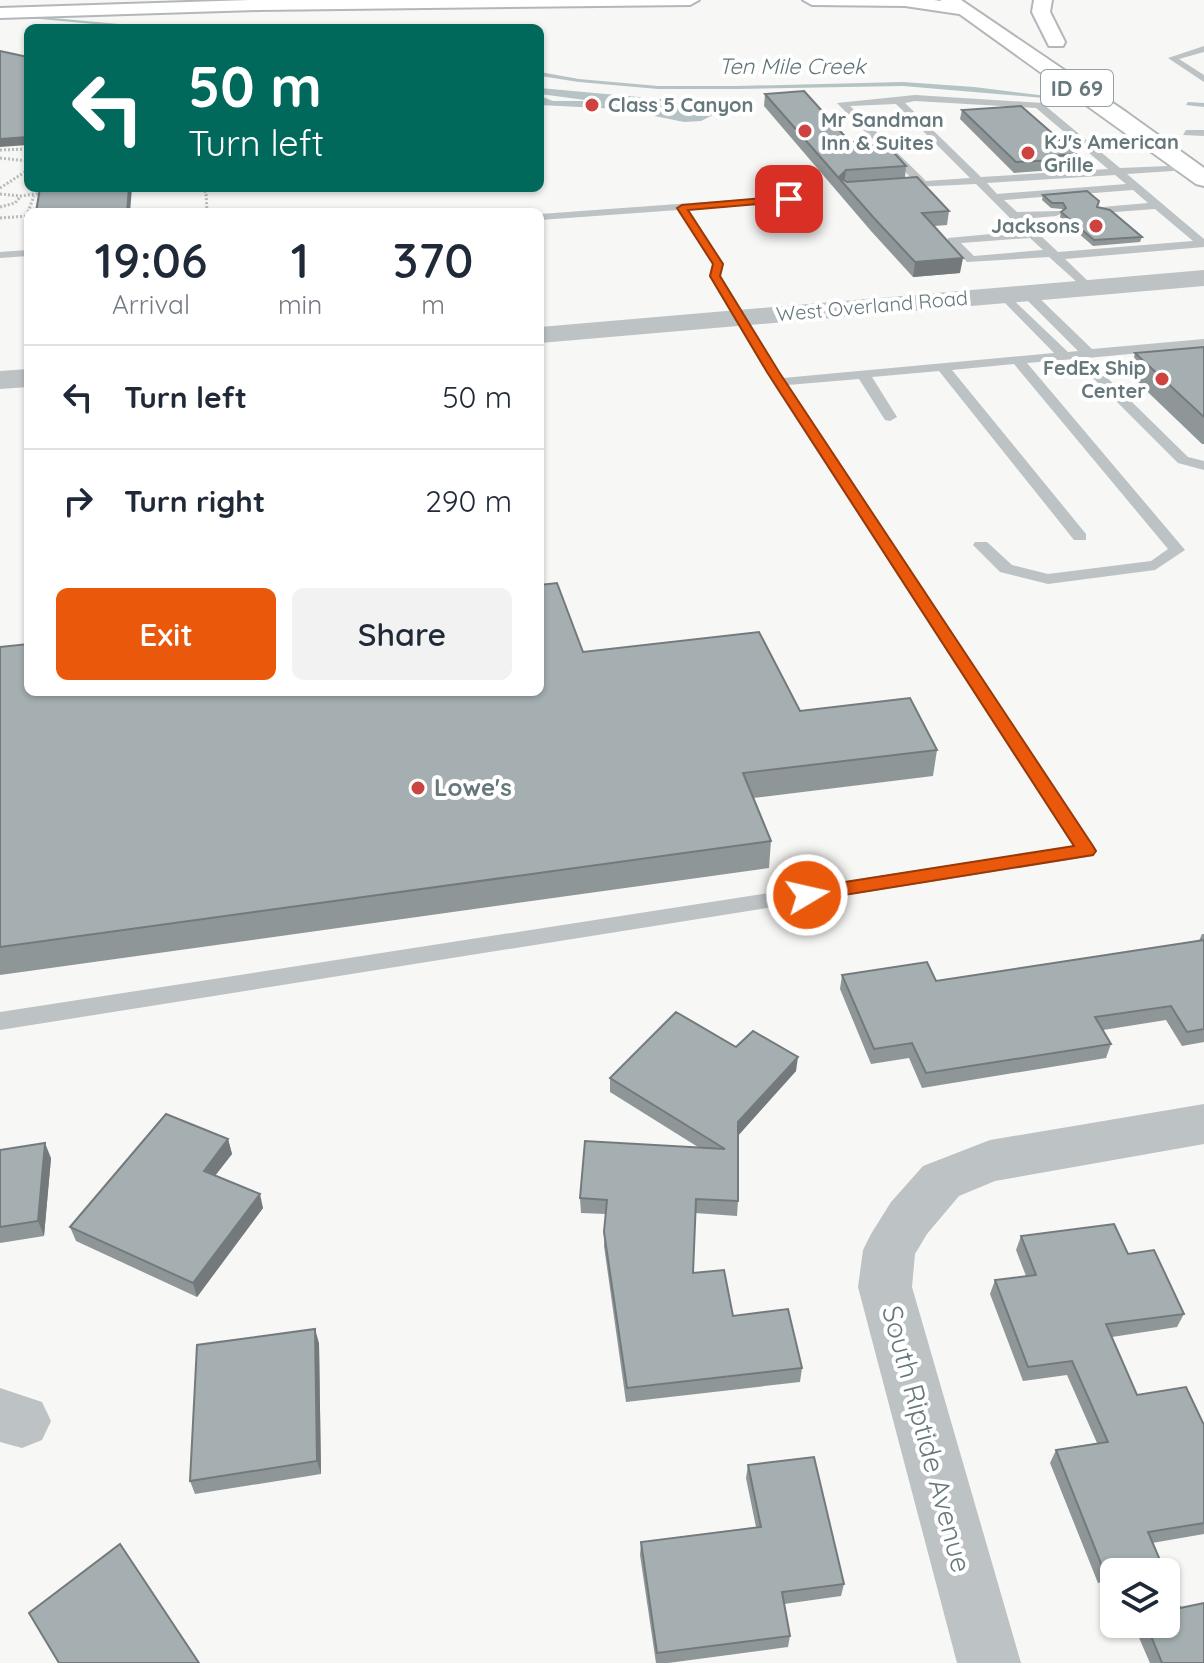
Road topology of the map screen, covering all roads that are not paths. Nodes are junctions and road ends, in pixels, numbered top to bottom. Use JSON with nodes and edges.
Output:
{"nodes":[{"id":1,"x":89,"y":0,"type":"edge"},
{"id":2,"x":690,"y":0,"type":"edge"},
{"id":3,"x":812,"y":0,"type":"edge"},
{"id":4,"x":1043,"y":0,"type":"edge"},
{"id":5,"x":0,"y":4,"type":"edge"},
{"id":6,"x":954,"y":4,"type":"edge"},
{"id":7,"x":0,"y":13,"type":"edge"},
{"id":8,"x":1020,"y":17,"type":"dead end"},
{"id":9,"x":1204,"y":49,"type":"edge"},
{"id":10,"x":1204,"y":79,"type":"edge"},
{"id":11,"x":898,"y":101,"type":"junction"},
{"id":12,"x":1186,"y":129,"type":"edge"},
{"id":13,"x":1204,"y":147,"type":"edge"},
{"id":14,"x":1114,"y":172,"type":"junction"},
{"id":15,"x":1196,"y":173,"type":"edge"},
{"id":16,"x":978,"y":181,"type":"junction"},
{"id":17,"x":924,"y":185,"type":"junction"},
{"id":18,"x":1133,"y":187,"type":"junction"},
{"id":19,"x":877,"y":188,"type":"edge"},
{"id":20,"x":815,"y":197,"type":"dead end"},
{"id":21,"x":994,"y":197,"type":"junction"},
{"id":22,"x":1145,"y":197,"type":"junction"},
{"id":23,"x":1091,"y":201,"type":"edge"},
{"id":24,"x":1046,"y":205,"type":"edge"},
{"id":25,"x":1156,"y":206,"type":"junction"},
{"id":26,"x":682,"y":208,"type":"junction"},
{"id":27,"x":1102,"y":210,"type":"edge"},
{"id":28,"x":1010,"y":212,"type":"junction"},
{"id":29,"x":1056,"y":213,"type":"edge"},
{"id":30,"x":544,"y":217,"type":"edge"},
{"id":31,"x":1033,"y":234,"type":"junction"},
{"id":32,"x":1190,"y":234,"type":"junction"},
{"id":33,"x":1136,"y":239,"type":"edge"},
{"id":34,"x":1089,"y":242,"type":"edge"},
{"id":35,"x":1204,"y":247,"type":"edge"},
{"id":36,"x":24,"y":253,"type":"edge"},
{"id":37,"x":1054,"y":254,"type":"junction"},
{"id":38,"x":0,"y":255,"type":"edge"},
{"id":39,"x":1141,"y":257,"type":"dead end"},
{"id":40,"x":1094,"y":261,"type":"dead end"},
{"id":41,"x":1204,"y":278,"type":"edge"},
{"id":42,"x":1088,"y":288,"type":"junction"},
{"id":43,"x":1015,"y":294,"type":"junction"},
{"id":44,"x":742,"y":317,"type":"junction"},
{"id":45,"x":544,"y":335,"type":"edge"},
{"id":46,"x":1204,"y":343,"type":"edge"},
{"id":47,"x":1077,"y":355,"type":"junction"},
{"id":48,"x":1017,"y":360,"type":"junction"},
{"id":49,"x":942,"y":367,"type":"junction"},
{"id":50,"x":863,"y":374,"type":"junction"},
{"id":51,"x":24,"y":378,"type":"edge"},
{"id":52,"x":0,"y":380,"type":"edge"},
{"id":53,"x":779,"y":382,"type":"junction"},
{"id":54,"x":890,"y":417,"type":"dead end"},
{"id":55,"x":1204,"y":466,"type":"edge"},
{"id":56,"x":1080,"y":537,"type":"dead end"},
{"id":57,"x":981,"y":545,"type":"dead end"},
{"id":58,"x":0,"y":1021,"type":"edge"},
{"id":59,"x":1204,"y":1124,"type":"edge"},
{"id":60,"x":989,"y":1663,"type":"edge"}],
"edges":[{"from":1,"to":5,"type":"main road"},
{"from":2,"to":7,"type":"main road"},
{"from":3,"to":6,"type":"main road"},
{"from":4,"to":8,"type":"main road","number":"ID 69"},
{"from":6,"to":15,"type":"main road","number":"ID 69"},
{"from":9,"to":10,"type":"lane"},
{"from":11,"to":14,"type":"lane"},
{"from":11,"to":16,"type":"lane"},
{"from":11,"to":17,"type":"lane"},
{"from":12,"to":13,"type":"main road"},
{"from":14,"to":15,"type":"lane"},
{"from":14,"to":16,"type":"lane"},
{"from":14,"to":18,"type":"lane"},
{"from":16,"to":17,"type":"lane"},
{"from":16,"to":21,"type":"lane"},
{"from":17,"to":19,"type":"lane"},
{"from":18,"to":21,"type":"lane"},
{"from":18,"to":22,"type":"lane"},
{"from":20,"to":26,"type":"lane"},
{"from":21,"to":28,"type":"lane"},
{"from":22,"to":23,"type":"lane"},
{"from":22,"to":25,"type":"lane"},
{"from":24,"to":28,"type":"lane"},
{"from":25,"to":27,"type":"lane"},
{"from":25,"to":32,"type":"lane"},
{"from":26,"to":30,"type":"lane"},
{"from":26,"to":44,"type":"lane"},
{"from":28,"to":29,"type":"lane"},
{"from":28,"to":31,"type":"lane"},
{"from":31,"to":37,"type":"lane"},
{"from":31,"to":37,"type":"lane"},
{"from":32,"to":33,"type":"lane"},
{"from":32,"to":35,"type":"lane"},
{"from":34,"to":37,"type":"lane"},
{"from":35,"to":37,"type":"lane"},
{"from":35,"to":39,"type":"lane"},
{"from":36,"to":38,"type":"lane"},
{"from":37,"to":40,"type":"lane"},
{"from":37,"to":42,"type":"lane"},
{"from":41,"to":42,"type":"street","name":"West Overland Road"},
{"from":42,"to":43,"type":"street","name":"West Overland Road"},
{"from":43,"to":44,"type":"street","name":"West Overland Road"},
{"from":43,"to":47,"type":"lane"},
{"from":43,"to":47,"type":"lane"},
{"from":44,"to":45,"type":"street","name":"West Overland Road"},
{"from":44,"to":53,"type":"lane"},
{"from":46,"to":47,"type":"lane"},
{"from":47,"to":48,"type":"lane"},
{"from":47,"to":55,"type":"lane"},
{"from":48,"to":49,"type":"lane"},
{"from":48,"to":57,"type":"lane"},
{"from":49,"to":50,"type":"lane"},
{"from":49,"to":56,"type":"lane"},
{"from":50,"to":53,"type":"lane"},
{"from":50,"to":54,"type":"lane"},
{"from":51,"to":52,"type":"street"},
{"from":53,"to":58,"type":"lane"},
{"from":59,"to":60,"type":"street","name":"South Riptide Avenue"}]}
